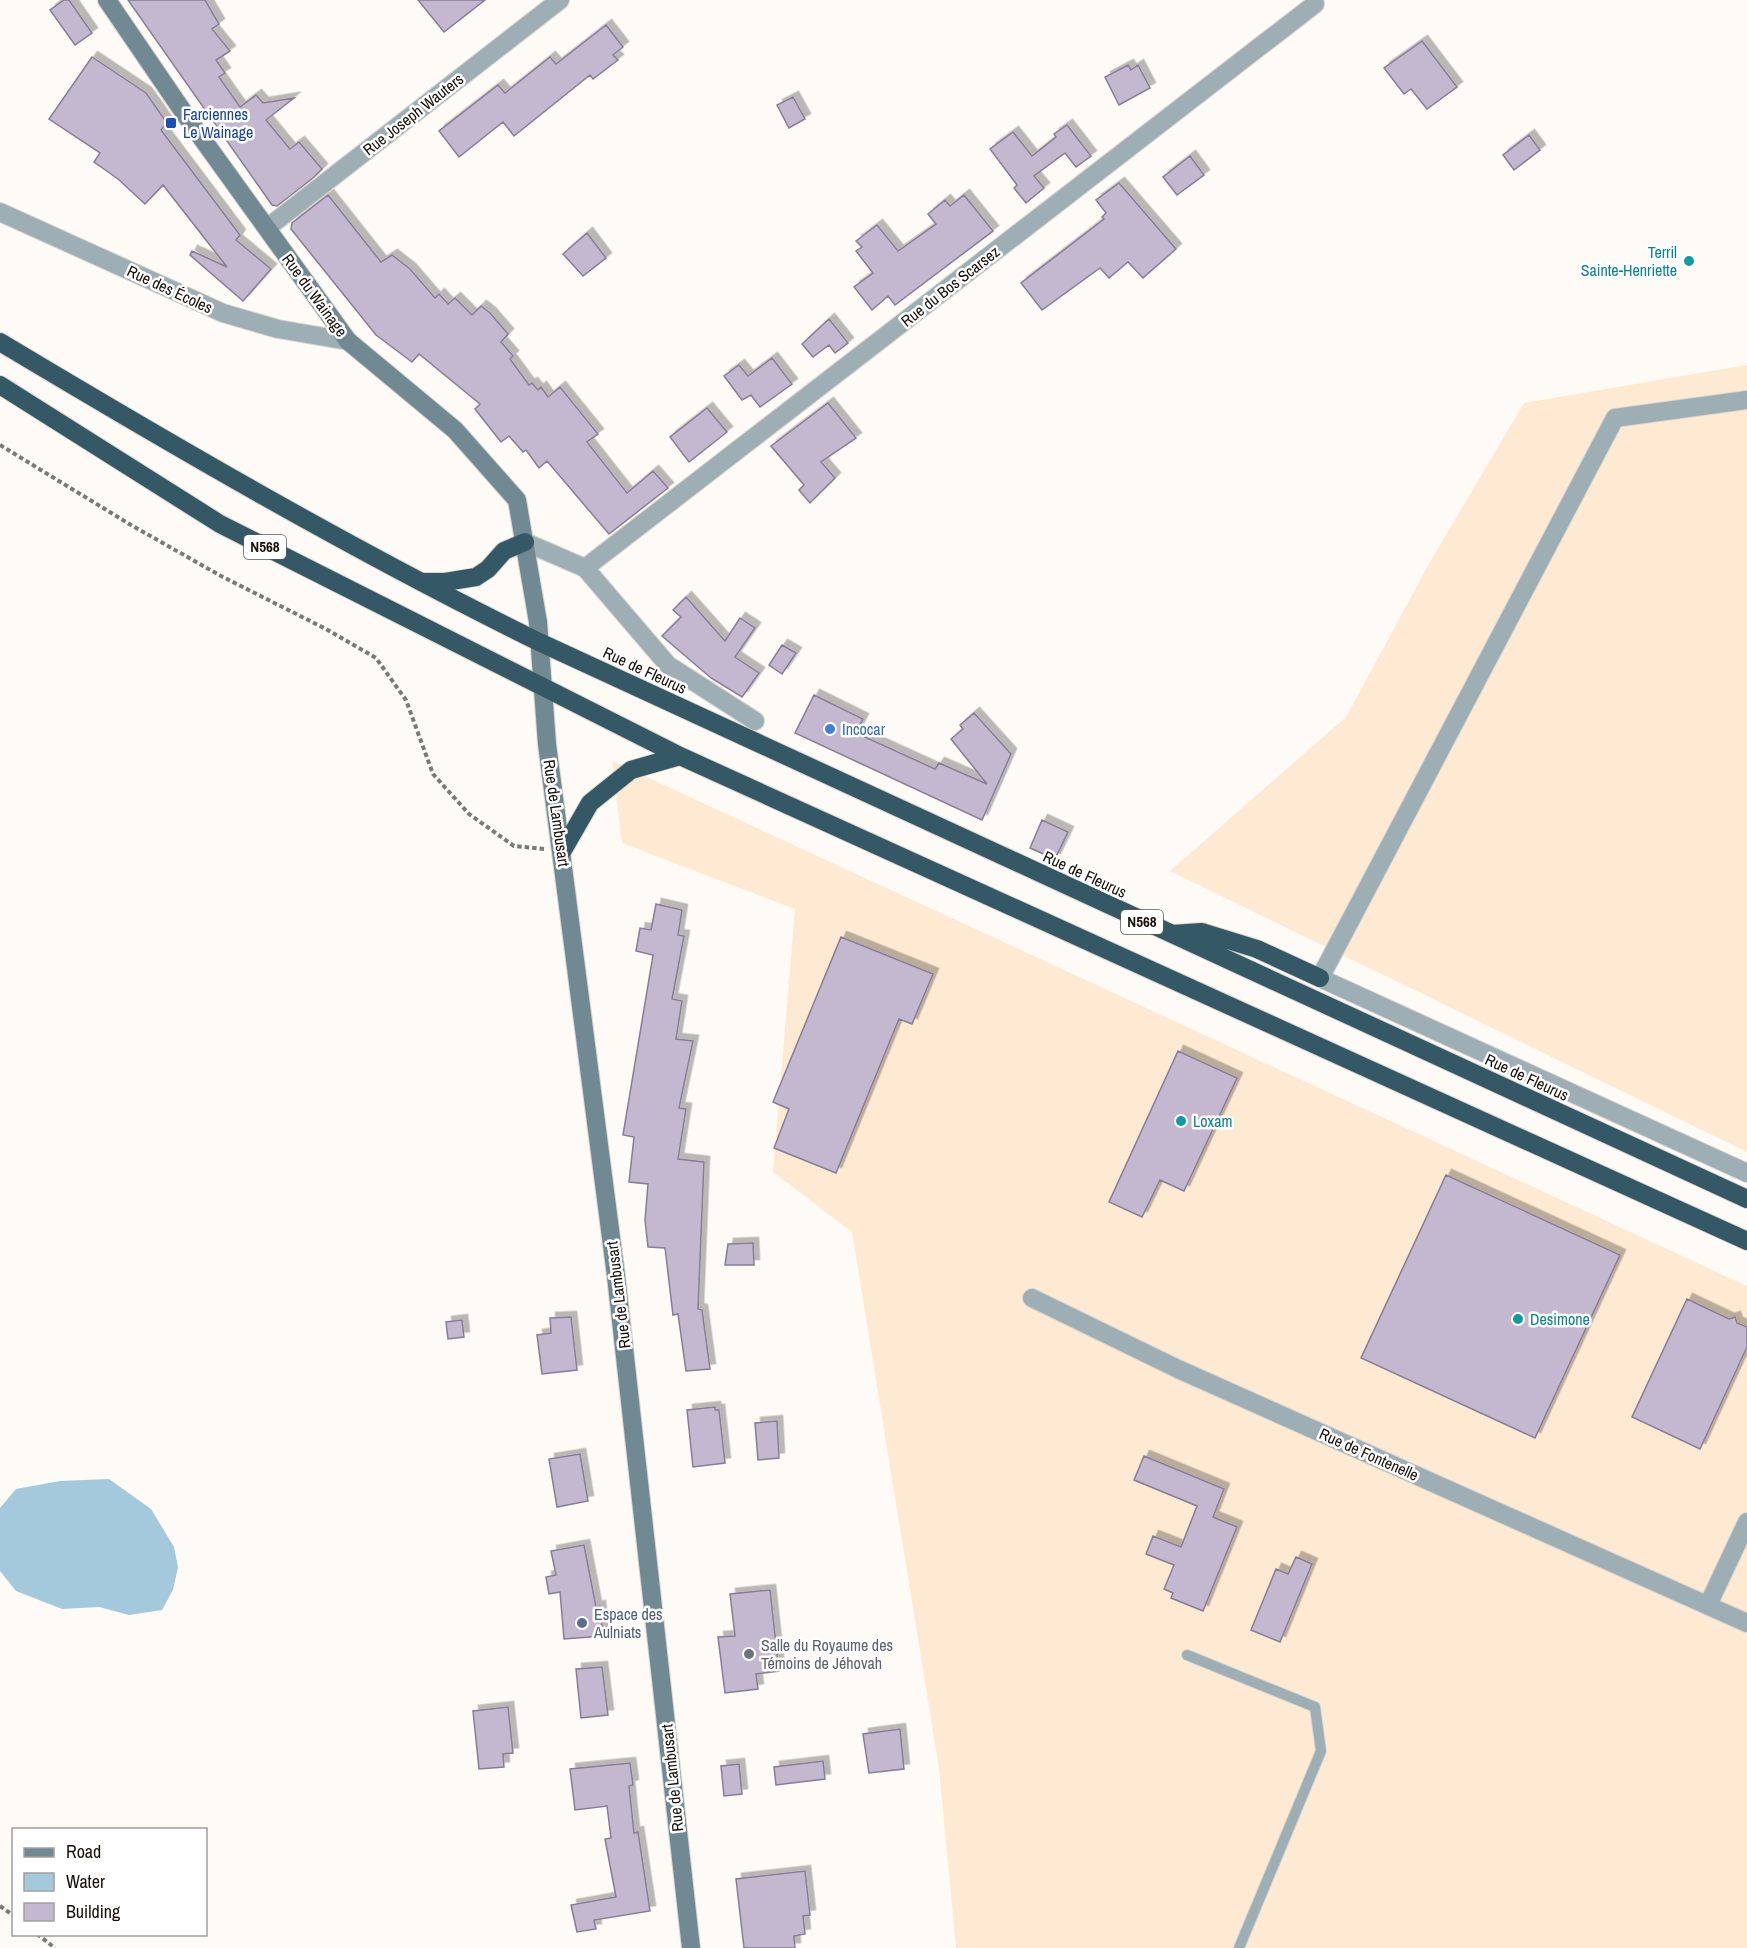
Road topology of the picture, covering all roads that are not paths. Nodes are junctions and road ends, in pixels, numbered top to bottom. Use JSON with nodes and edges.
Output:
{"nodes":[{"id":1,"x":107,"y":0,"type":"edge"},
{"id":2,"x":560,"y":0,"type":"edge"},
{"id":3,"x":1314,"y":4,"type":"dead end"},
{"id":4,"x":0,"y":212,"type":"edge"},
{"id":5,"x":267,"y":228,"type":"junction"},
{"id":6,"x":348,"y":341,"type":"junction"},
{"id":7,"x":0,"y":342,"type":"edge"},
{"id":8,"x":0,"y":385,"type":"edge"},
{"id":9,"x":1747,"y":400,"type":"edge"},
{"id":10,"x":525,"y":542,"type":"junction"},
{"id":11,"x":585,"y":568,"type":"junction"},
{"id":12,"x":415,"y":581,"type":"junction"},
{"id":13,"x":540,"y":642,"type":"junction"},
{"id":14,"x":542,"y":687,"type":"junction"},
{"id":15,"x":755,"y":721,"type":"dead end"},
{"id":16,"x":680,"y":756,"type":"junction"},
{"id":17,"x":562,"y":850,"type":"junction"},
{"id":18,"x":1168,"y":934,"type":"junction"},
{"id":19,"x":1320,"y":978,"type":"junction"},
{"id":20,"x":1747,"y":1173,"type":"edge"},
{"id":21,"x":1747,"y":1199,"type":"edge"},
{"id":22,"x":1747,"y":1241,"type":"edge"},
{"id":23,"x":1032,"y":1298,"type":"dead end"},
{"id":24,"x":1747,"y":1522,"type":"edge"},
{"id":25,"x":1708,"y":1605,"type":"junction"},
{"id":26,"x":1747,"y":1623,"type":"edge"},
{"id":27,"x":1187,"y":1655,"type":"dead end"},
{"id":28,"x":691,"y":1948,"type":"edge"},
{"id":29,"x":1239,"y":1948,"type":"edge"}],
"edges":[{"from":1,"to":5,"type":"main road","name":"Rue du Wainage"},
{"from":2,"to":5,"type":"street","name":"Rue Joseph Wauters"},
{"from":3,"to":11,"type":"street","name":"Rue du Bos Scarsez"},
{"from":4,"to":6,"type":"street","name":"Rue des Écoles"},
{"from":5,"to":6,"type":"main road","name":"Rue du Wainage"},
{"from":6,"to":10,"type":"main road","name":"Rue du Wainage"},
{"from":7,"to":12,"type":"highway","number":"N568"},
{"from":8,"to":14,"type":"highway","number":"N568"},
{"from":9,"to":19,"type":"street"},
{"from":10,"to":11,"type":"street","name":"Rue de Fleurus"},
{"from":10,"to":12,"type":"highway"},
{"from":10,"to":13,"type":"main road","name":"Rue du Wainage"},
{"from":11,"to":15,"type":"street","name":"Rue de Fleurus"},
{"from":12,"to":13,"type":"highway","number":"N568"},
{"from":13,"to":14,"type":"main road","name":"Rue de Lambusart"},
{"from":13,"to":18,"type":"highway","name":"Rue de Fleurus","number":"N568"},
{"from":14,"to":16,"type":"highway","number":"N568"},
{"from":14,"to":17,"type":"main road","name":"Rue de Lambusart"},
{"from":16,"to":17,"type":"highway"},
{"from":16,"to":22,"type":"highway","number":"N568"},
{"from":17,"to":28,"type":"main road","name":"Rue de Lambusart"},
{"from":18,"to":19,"type":"highway"},
{"from":18,"to":21,"type":"highway","name":"Rue de Fleurus","number":"N568"},
{"from":19,"to":20,"type":"street"},
{"from":23,"to":25,"type":"street","name":"Rue de Fontenelle"},
{"from":24,"to":25,"type":"street"},
{"from":25,"to":26,"type":"street","name":"Rue de Fontenelle"},
{"from":27,"to":29,"type":"lane"}]}
